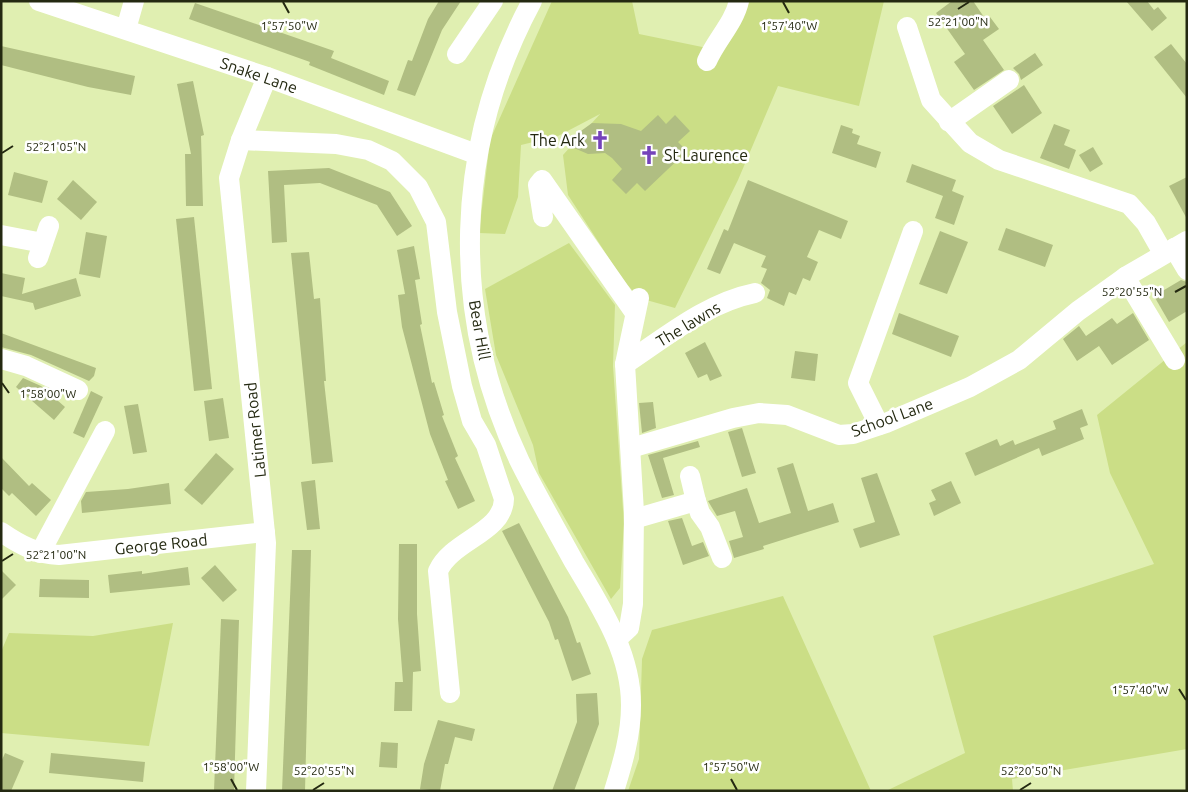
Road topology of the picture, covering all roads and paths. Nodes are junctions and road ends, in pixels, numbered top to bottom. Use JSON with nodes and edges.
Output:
{"nodes":[{"id":1,"x":39,"y":1,"type":"edge"},
{"id":2,"x":134,"y":1,"type":"edge"},
{"id":3,"x":493,"y":1,"type":"edge"},
{"id":4,"x":532,"y":1,"type":"edge"},
{"id":5,"x":739,"y":1,"type":"edge"},
{"id":6,"x":907,"y":27,"type":"dead end"},
{"id":7,"x":126,"y":29,"type":"junction"},
{"id":8,"x":457,"y":54,"type":"dead end"},
{"id":9,"x":707,"y":61,"type":"dead end"},
{"id":10,"x":267,"y":77,"type":"junction"},
{"id":11,"x":1009,"y":80,"type":"dead end"},
{"id":12,"x":949,"y":122,"type":"junction"},
{"id":13,"x":241,"y":140,"type":"junction"},
{"id":14,"x":476,"y":154,"type":"junction"},
{"id":15,"x":543,"y":217,"type":"dead end"},
{"id":16,"x":913,"y":231,"type":"dead end"},
{"id":17,"x":1,"y":235,"type":"edge"},
{"id":18,"x":43,"y":242,"type":"dead end"},
{"id":19,"x":1175,"y":247,"type":"edge"},
{"id":20,"x":1187,"y":270,"type":"edge"},
{"id":21,"x":1125,"y":277,"type":"junction"},
{"id":22,"x":755,"y":294,"type":"dead end"},
{"id":23,"x":1,"y":359,"type":"edge"},
{"id":24,"x":1175,"y":360,"type":"dead end"},
{"id":25,"x":625,"y":364,"type":"junction"},
{"id":26,"x":78,"y":390,"type":"dead end"},
{"id":27,"x":879,"y":425,"type":"junction"},
{"id":28,"x":105,"y":431,"type":"dead end"},
{"id":29,"x":508,"y":435,"type":"junction"},
{"id":30,"x":486,"y":445,"type":"junction"},
{"id":31,"x":631,"y":448,"type":"junction"},
{"id":32,"x":690,"y":476,"type":"dead end"},
{"id":33,"x":696,"y":501,"type":"junction"},
{"id":34,"x":634,"y":520,"type":"junction"},
{"id":35,"x":1,"y":532,"type":"edge"},
{"id":36,"x":265,"y":532,"type":"junction"},
{"id":37,"x":40,"y":552,"type":"junction"},
{"id":38,"x":722,"y":558,"type":"dead end"},
{"id":39,"x":617,"y":639,"type":"junction"},
{"id":40,"x":450,"y":693,"type":"dead end"},
{"id":41,"x":256,"y":791,"type":"edge"},
{"id":42,"x":614,"y":791,"type":"edge"}],
"edges":[{"from":1,"to":7,"type":"street","name":"Snake Lane"},
{"from":2,"to":7,"type":"street"},
{"from":3,"to":8,"type":"street"},
{"from":4,"to":14,"type":"street","name":"Bear Hill"},
{"from":5,"to":9,"type":"street"},
{"from":6,"to":12,"type":"street"},
{"from":7,"to":10,"type":"street","name":"Snake Lane"},
{"from":10,"to":13,"type":"street","name":"Latimer Road"},
{"from":10,"to":14,"type":"street","name":"Snake Lane"},
{"from":11,"to":12,"type":"street"},
{"from":12,"to":19,"type":"street"},
{"from":13,"to":30,"type":"street"},
{"from":13,"to":36,"type":"street","name":"Latimer Road"},
{"from":14,"to":29,"type":"street","name":"Bear Hill"},
{"from":15,"to":25,"type":"street"},
{"from":16,"to":27,"type":"street"},
{"from":17,"to":18,"type":"street"},
{"from":19,"to":20,"type":"street"},
{"from":19,"to":21,"type":"street","name":"School Lane"},
{"from":21,"to":24,"type":"street"},
{"from":21,"to":27,"type":"street","name":"School Lane"},
{"from":22,"to":25,"type":"street","name":"The lawns"},
{"from":23,"to":26,"type":"street"},
{"from":25,"to":31,"type":"street"},
{"from":27,"to":31,"type":"street","name":"School Lane"},
{"from":28,"to":37,"type":"street"},
{"from":29,"to":30,"type":"street"},
{"from":29,"to":39,"type":"street","name":"Bear Hill"},
{"from":30,"to":40,"type":"street"},
{"from":31,"to":34,"type":"street"},
{"from":32,"to":33,"type":"street"},
{"from":33,"to":34,"type":"street"},
{"from":33,"to":38,"type":"street"},
{"from":34,"to":39,"type":"street"},
{"from":35,"to":37,"type":"street","name":"George Road"},
{"from":36,"to":37,"type":"street","name":"George Road"},
{"from":36,"to":41,"type":"street","name":"Latimer Road"},
{"from":39,"to":42,"type":"street","name":"Bear Hill"}]}
